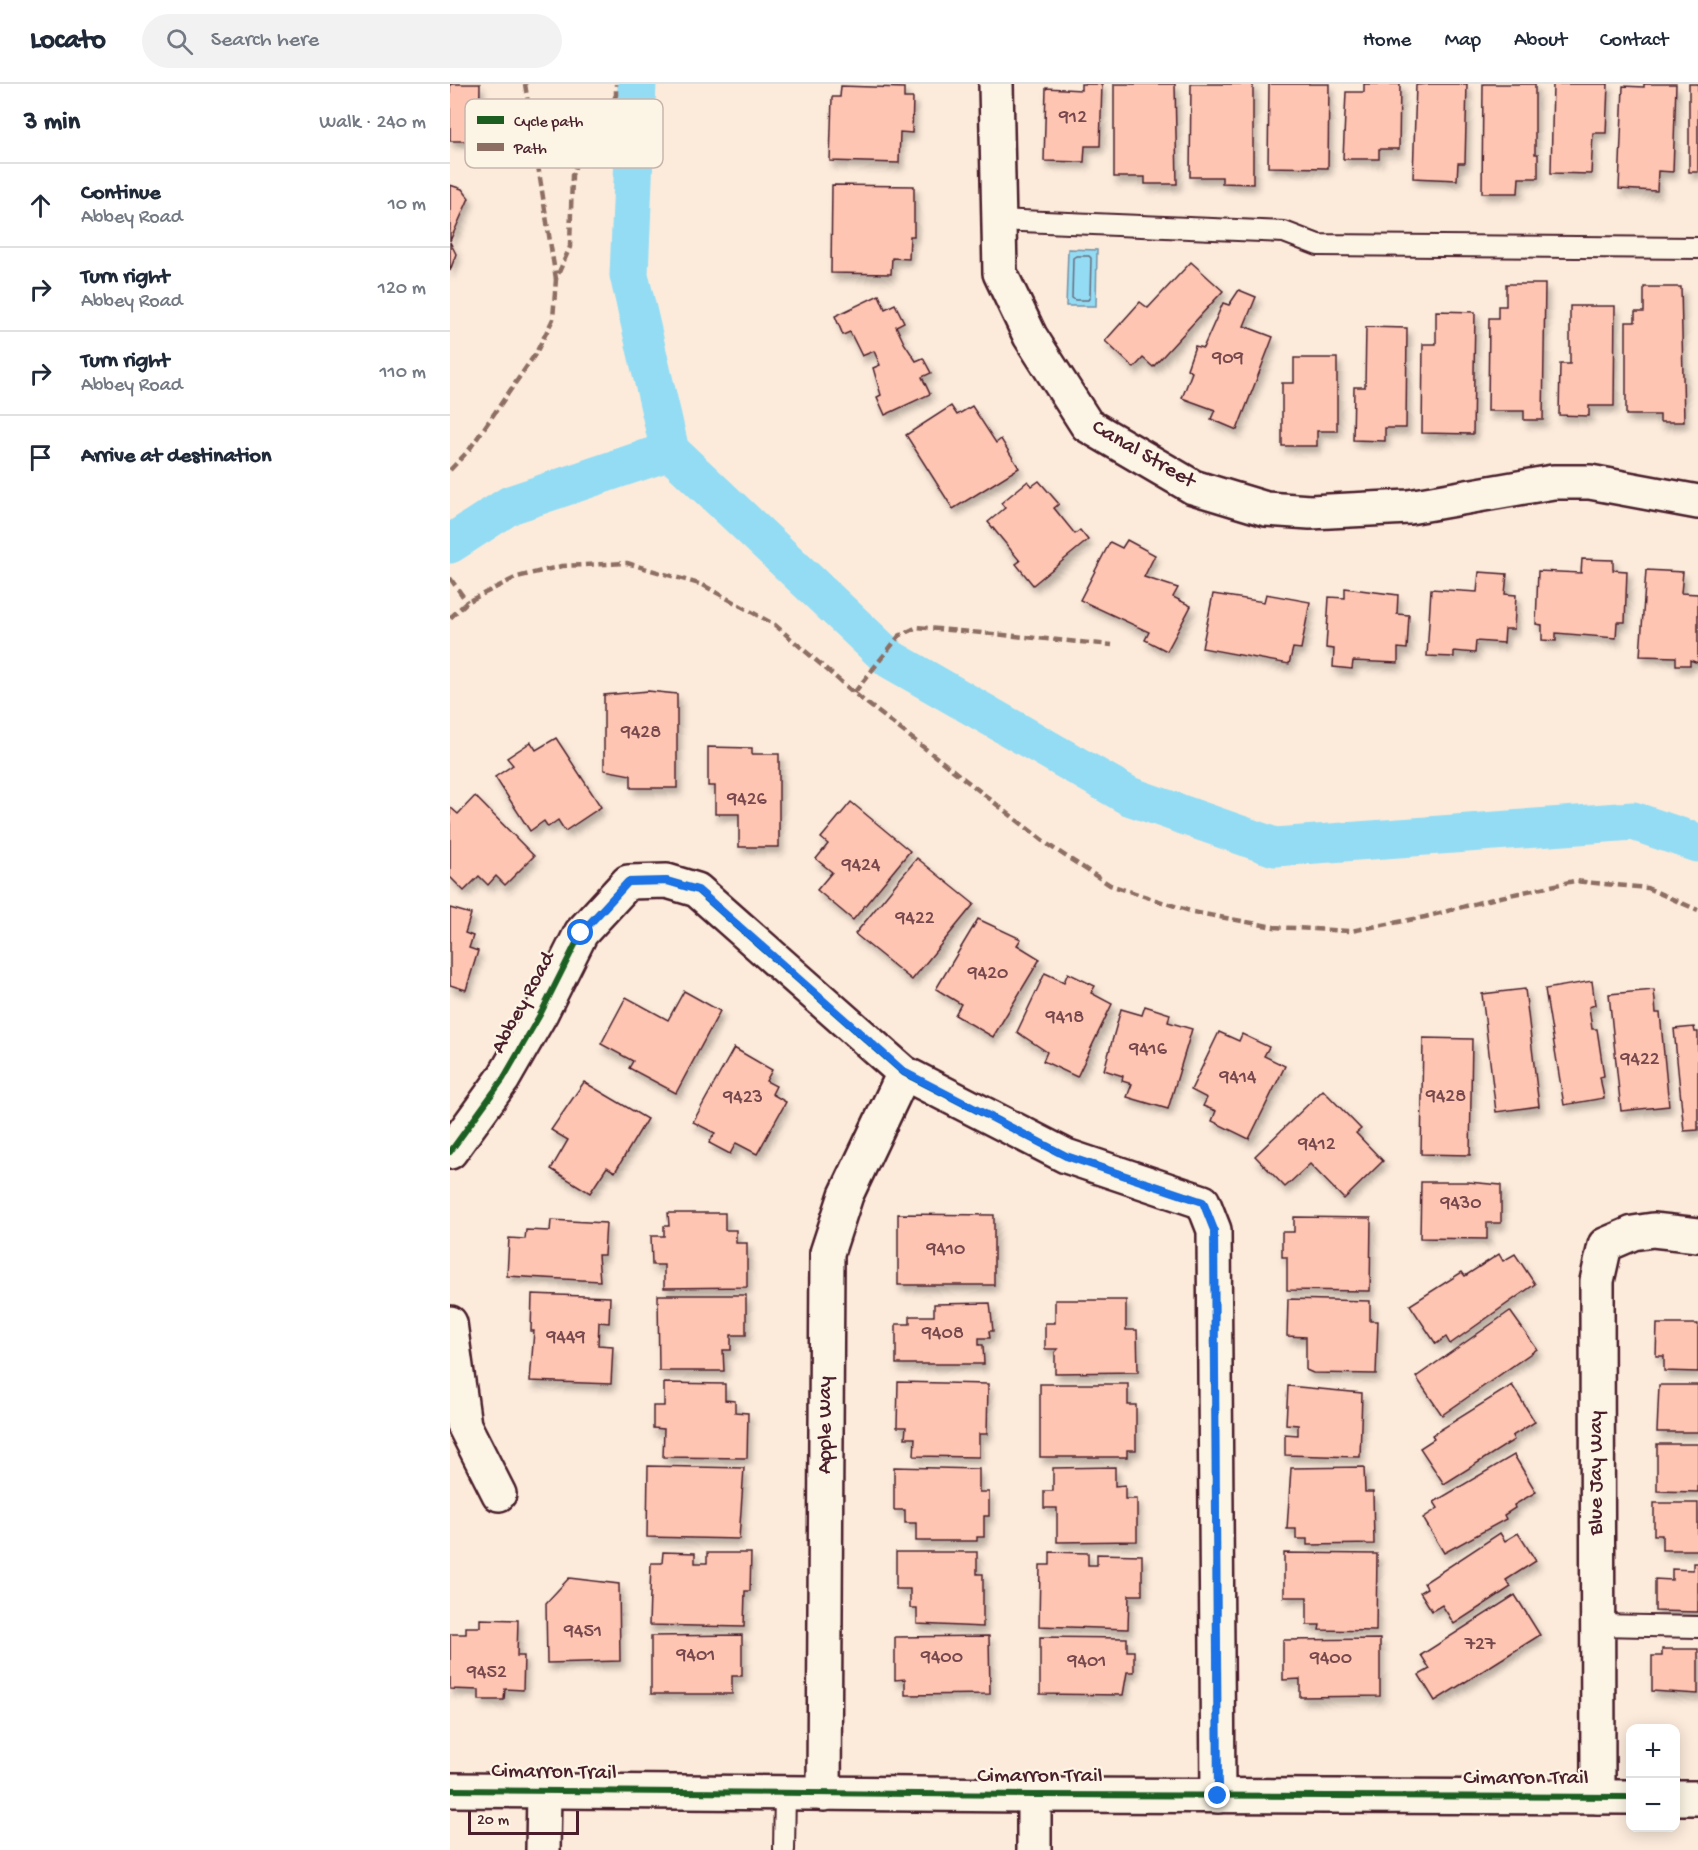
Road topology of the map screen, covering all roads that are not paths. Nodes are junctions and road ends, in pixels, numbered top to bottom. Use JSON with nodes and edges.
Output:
{"nodes":[{"id":1,"x":996,"y":84,"type":"edge"},
{"id":2,"x":999,"y":220,"type":"junction"},
{"id":3,"x":1698,"y":249,"type":"edge"},
{"id":4,"x":1698,"y":502,"type":"edge"},
{"id":5,"x":904,"y":1072,"type":"junction"},
{"id":6,"x":450,"y":1152,"type":"edge"},
{"id":7,"x":1698,"y":1235,"type":"edge"},
{"id":8,"x":450,"y":1323,"type":"edge"},
{"id":9,"x":499,"y":1494,"type":"dead end"},
{"id":10,"x":1598,"y":1625,"type":"junction"},
{"id":11,"x":1698,"y":1627,"type":"edge"},
{"id":12,"x":450,"y":1790,"type":"edge"},
{"id":13,"x":544,"y":1791,"type":"junction"},
{"id":14,"x":785,"y":1793,"type":"junction"},
{"id":15,"x":824,"y":1794,"type":"junction"},
{"id":16,"x":1034,"y":1796,"type":"junction"},
{"id":17,"x":1218,"y":1796,"type":"junction"},
{"id":18,"x":1598,"y":1797,"type":"junction"},
{"id":19,"x":1626,"y":1797,"type":"edge"},
{"id":20,"x":1680,"y":1798,"type":"edge"},
{"id":21,"x":1698,"y":1798,"type":"edge"},
{"id":22,"x":543,"y":1850,"type":"edge"},
{"id":23,"x":784,"y":1850,"type":"edge"},
{"id":24,"x":1034,"y":1850,"type":"edge"}],
"edges":[{"from":1,"to":2,"type":"street","name":"Canal Street"},
{"from":2,"to":3,"type":"lane"},
{"from":2,"to":4,"type":"street","name":"Canal Street"},
{"from":5,"to":6,"type":"street","name":"Abbey Road"},
{"from":5,"to":15,"type":"street","name":"Apple Way"},
{"from":5,"to":17,"type":"street","name":"Abbey Road"},
{"from":7,"to":10,"type":"street","name":"Blue Jay Way"},
{"from":8,"to":9,"type":"street"},
{"from":10,"to":11,"type":"lane"},
{"from":10,"to":18,"type":"street","name":"Blue Jay Way"},
{"from":12,"to":13,"type":"street","name":"Cimarron Trail"},
{"from":13,"to":14,"type":"street","name":"Cimarron Trail"},
{"from":13,"to":22,"type":"street"},
{"from":14,"to":15,"type":"street","name":"Cimarron Trail"},
{"from":14,"to":23,"type":"lane"},
{"from":15,"to":16,"type":"street","name":"Cimarron Trail"},
{"from":16,"to":17,"type":"street","name":"Cimarron Trail"},
{"from":16,"to":24,"type":"street"},
{"from":17,"to":18,"type":"street","name":"Cimarron Trail"},
{"from":18,"to":19,"type":"street","name":"Cimarron Trail"},
{"from":20,"to":21,"type":"street"}]}
